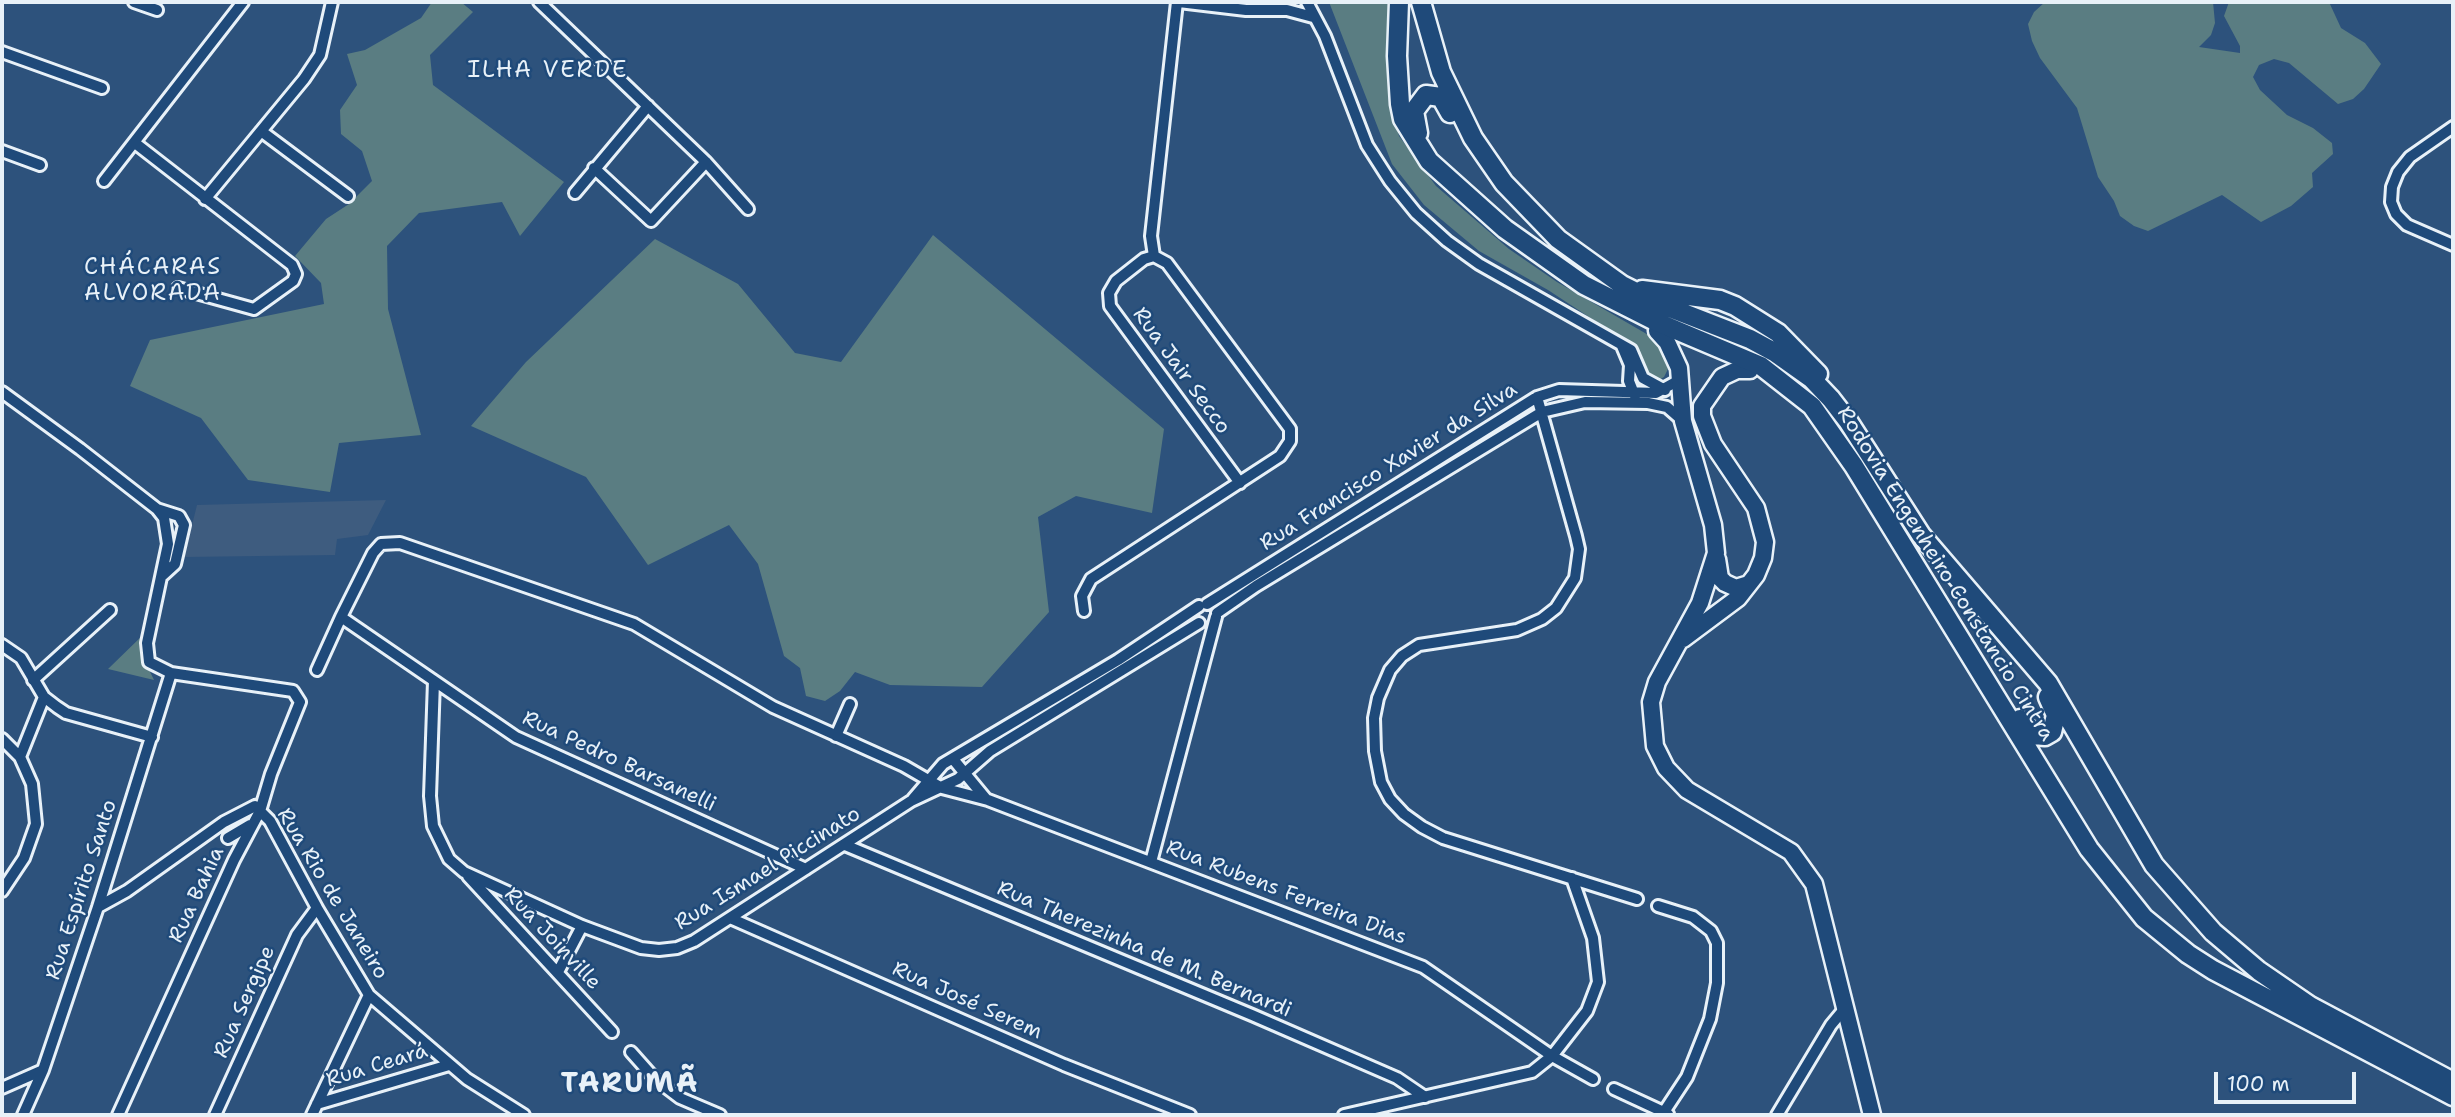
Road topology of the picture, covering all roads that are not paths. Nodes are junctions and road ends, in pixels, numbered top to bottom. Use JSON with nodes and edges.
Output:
{"nodes":[{"id":1,"x":134,"y":2,"type":"edge"},
{"id":2,"x":243,"y":2,"type":"edge"},
{"id":3,"x":332,"y":2,"type":"edge"},
{"id":4,"x":539,"y":2,"type":"edge"},
{"id":5,"x":1178,"y":2,"type":"edge"},
{"id":6,"x":1307,"y":2,"type":"edge"},
{"id":7,"x":1399,"y":2,"type":"edge"},
{"id":8,"x":1421,"y":2,"type":"edge"},
{"id":9,"x":157,"y":10,"type":"dead end"},
{"id":10,"x":1313,"y":17,"type":"junction"},
{"id":11,"x":2,"y":52,"type":"edge"},
{"id":12,"x":102,"y":88,"type":"dead end"},
{"id":13,"x":648,"y":106,"type":"junction"},
{"id":14,"x":2453,"y":127,"type":"edge"},
{"id":15,"x":261,"y":131,"type":"junction"},
{"id":16,"x":135,"y":143,"type":"junction"},
{"id":17,"x":2,"y":151,"type":"edge"},
{"id":18,"x":706,"y":162,"type":"junction"},
{"id":19,"x":40,"y":165,"type":"dead end"},
{"id":20,"x":594,"y":169,"type":"junction"},
{"id":21,"x":104,"y":181,"type":"dead end"},
{"id":22,"x":575,"y":193,"type":"dead end"},
{"id":23,"x":348,"y":196,"type":"dead end"},
{"id":24,"x":205,"y":199,"type":"junction"},
{"id":25,"x":748,"y":209,"type":"dead end"},
{"id":26,"x":2453,"y":245,"type":"edge"},
{"id":27,"x":1154,"y":256,"type":"junction"},
{"id":28,"x":1544,"y":258,"type":"junction"},
{"id":29,"x":1622,"y":285,"type":"junction"},
{"id":30,"x":178,"y":288,"type":"dead end"},
{"id":31,"x":1657,"y":331,"type":"junction"},
{"id":32,"x":1751,"y":339,"type":"junction"},
{"id":33,"x":1622,"y":346,"type":"junction"},
{"id":34,"x":1750,"y":370,"type":"junction"},
{"id":35,"x":1681,"y":379,"type":"junction"},
{"id":36,"x":1629,"y":381,"type":"junction"},
{"id":37,"x":1665,"y":390,"type":"junction"},
{"id":38,"x":2,"y":392,"type":"edge"},
{"id":39,"x":1612,"y":392,"type":"junction"},
{"id":40,"x":1633,"y":392,"type":"junction"},
{"id":41,"x":1537,"y":397,"type":"junction"},
{"id":42,"x":1640,"y":403,"type":"junction"},
{"id":43,"x":1836,"y":405,"type":"junction"},
{"id":44,"x":1542,"y":412,"type":"junction"},
{"id":45,"x":1683,"y":421,"type":"junction"},
{"id":46,"x":1240,"y":483,"type":"junction"},
{"id":47,"x":157,"y":509,"type":"junction"},
{"id":48,"x":1888,"y":522,"type":"junction"},
{"id":49,"x":1906,"y":551,"type":"junction"},
{"id":50,"x":1716,"y":553,"type":"junction"},
{"id":51,"x":163,"y":575,"type":"junction"},
{"id":52,"x":1749,"y":584,"type":"junction"},
{"id":53,"x":1203,"y":605,"type":"junction"},
{"id":54,"x":110,"y":610,"type":"dead end"},
{"id":55,"x":1084,"y":611,"type":"dead end"},
{"id":56,"x":1217,"y":615,"type":"junction"},
{"id":57,"x":341,"y":617,"type":"junction"},
{"id":58,"x":1173,"y":624,"type":"junction"},
{"id":59,"x":1200,"y":624,"type":"junction"},
{"id":60,"x":1180,"y":635,"type":"junction"},
{"id":61,"x":1678,"y":643,"type":"junction"},
{"id":62,"x":2,"y":645,"type":"edge"},
{"id":63,"x":1205,"y":657,"type":"junction"},
{"id":64,"x":317,"y":670,"type":"dead end"},
{"id":65,"x":171,"y":673,"type":"junction"},
{"id":66,"x":33,"y":680,"type":"junction"},
{"id":67,"x":434,"y":681,"type":"junction"},
{"id":68,"x":44,"y":697,"type":"junction"},
{"id":69,"x":850,"y":704,"type":"dead end"},
{"id":70,"x":152,"y":737,"type":"junction"},
{"id":71,"x":836,"y":737,"type":"junction"},
{"id":72,"x":2,"y":739,"type":"edge"},
{"id":73,"x":20,"y":757,"type":"junction"},
{"id":74,"x":953,"y":759,"type":"junction"},
{"id":75,"x":904,"y":766,"type":"junction"},
{"id":76,"x":934,"y":771,"type":"junction"},
{"id":77,"x":964,"y":773,"type":"junction"},
{"id":78,"x":926,"y":780,"type":"junction"},
{"id":79,"x":942,"y":788,"type":"junction"},
{"id":80,"x":988,"y":800,"type":"junction"},
{"id":81,"x":911,"y":801,"type":"junction"},
{"id":82,"x":260,"y":811,"type":"junction"},
{"id":83,"x":224,"y":822,"type":"junction"},
{"id":84,"x":250,"y":825,"type":"junction"},
{"id":85,"x":273,"y":825,"type":"junction"},
{"id":86,"x":228,"y":838,"type":"junction"},
{"id":87,"x":845,"y":845,"type":"junction"},
{"id":88,"x":233,"y":860,"type":"junction"},
{"id":89,"x":1151,"y":862,"type":"junction"},
{"id":90,"x":806,"y":869,"type":"junction"},
{"id":91,"x":464,"y":872,"type":"junction"},
{"id":92,"x":1572,"y":878,"type":"junction"},
{"id":93,"x":2,"y":891,"type":"edge"},
{"id":94,"x":1637,"y":899,"type":"dead end"},
{"id":95,"x":1658,"y":906,"type":"dead end"},
{"id":96,"x":98,"y":907,"type":"junction"},
{"id":97,"x":317,"y":908,"type":"junction"},
{"id":98,"x":730,"y":918,"type":"junction"},
{"id":99,"x":582,"y":926,"type":"junction"},
{"id":100,"x":558,"y":972,"type":"junction"},
{"id":101,"x":369,"y":995,"type":"junction"},
{"id":102,"x":1846,"y":1007,"type":"junction"},
{"id":103,"x":612,"y":1032,"type":"dead end"},
{"id":104,"x":631,"y":1052,"type":"dead end"},
{"id":105,"x":1552,"y":1056,"type":"junction"},
{"id":106,"x":449,"y":1065,"type":"junction"},
{"id":107,"x":43,"y":1070,"type":"junction"},
{"id":108,"x":1593,"y":1079,"type":"dead end"},
{"id":109,"x":2453,"y":1082,"type":"edge"},
{"id":110,"x":2,"y":1088,"type":"edge"},
{"id":111,"x":1614,"y":1089,"type":"dead end"},
{"id":112,"x":2453,"y":1096,"type":"edge"},
{"id":113,"x":1425,"y":1097,"type":"junction"},
{"id":114,"x":317,"y":1104,"type":"junction"},
{"id":115,"x":1666,"y":1114,"type":"edge"},
{"id":116,"x":23,"y":1115,"type":"edge"},
{"id":117,"x":118,"y":1115,"type":"edge"},
{"id":118,"x":215,"y":1115,"type":"edge"},
{"id":119,"x":312,"y":1115,"type":"edge"},
{"id":120,"x":524,"y":1115,"type":"edge"},
{"id":121,"x":720,"y":1115,"type":"edge"},
{"id":122,"x":1189,"y":1115,"type":"edge"},
{"id":123,"x":1344,"y":1115,"type":"edge"},
{"id":124,"x":1777,"y":1115,"type":"edge"},
{"id":125,"x":1872,"y":1115,"type":"edge"}],
"edges":[{"from":1,"to":9,"type":"street"},
{"from":2,"to":16,"type":"street"},
{"from":3,"to":15,"type":"street"},
{"from":4,"to":13,"type":"street"},
{"from":5,"to":10,"type":"street"},
{"from":5,"to":27,"type":"street"},
{"from":6,"to":10,"type":"street"},
{"from":7,"to":28,"type":"main road","name":"Rodovia Engenheiro Constancio Cintra"},
{"from":8,"to":29,"type":"main road","name":"Rodovia Engenheiro Constancio Cintra"},
{"from":10,"to":33,"type":"street"},
{"from":11,"to":12,"type":"street"},
{"from":13,"to":18,"type":"street"},
{"from":13,"to":20,"type":"street"},
{"from":14,"to":26,"type":"street"},
{"from":15,"to":23,"type":"street"},
{"from":15,"to":24,"type":"street"},
{"from":16,"to":21,"type":"street"},
{"from":16,"to":24,"type":"street"},
{"from":17,"to":19,"type":"street"},
{"from":18,"to":20,"type":"street"},
{"from":18,"to":25,"type":"street"},
{"from":20,"to":22,"type":"street"},
{"from":24,"to":30,"type":"street"},
{"from":27,"to":46,"type":"street","name":"Rua Jair Secco"},
{"from":27,"to":46,"type":"street"},
{"from":28,"to":29,"type":"main road"},
{"from":28,"to":31,"type":"main road"},
{"from":28,"to":48,"type":"main road","name":"Rodovia Engenheiro Constancio Cintra"},
{"from":29,"to":32,"type":"main road","name":"Rodovia Engenheiro Constancio Cintra"},
{"from":29,"to":43,"type":"main road"},
{"from":31,"to":34,"type":"main road"},
{"from":31,"to":35,"type":"main road"},
{"from":32,"to":43,"type":"main road","name":"Rodovia Engenheiro Constancio Cintra"},
{"from":32,"to":49,"type":"main road"},
{"from":33,"to":36,"type":"street"},
{"from":33,"to":37,"type":"street"},
{"from":34,"to":48,"type":"main road"},
{"from":34,"to":52,"type":"main road"},
{"from":35,"to":37,"type":"street"},
{"from":35,"to":45,"type":"main road"},
{"from":36,"to":39,"type":"street"},
{"from":36,"to":40,"type":"street"},
{"from":37,"to":40,"type":"street","name":"Rua Francisco Xavier da Silva"},
{"from":38,"to":47,"type":"street"},
{"from":39,"to":40,"type":"street","name":"Rua Francisco Xavier da Silva"},
{"from":39,"to":41,"type":"street","name":"Rua Francisco Xavier da Silva"},
{"from":40,"to":42,"type":"street"},
{"from":41,"to":44,"type":"street"},
{"from":41,"to":53,"type":"street","name":"Rua Francisco Xavier da Silva"},
{"from":42,"to":44,"type":"street","name":"Rua Francisco Xavier da Silva"},
{"from":42,"to":45,"type":"street","name":"Rua Francisco Xavier da Silva"},
{"from":43,"to":109,"type":"main road","name":"Rodovia Engenheiro Constancio Cintra"},
{"from":44,"to":56,"type":"street","name":"Rua Francisco Xavier da Silva"},
{"from":44,"to":92,"type":"street"},
{"from":45,"to":50,"type":"main road"},
{"from":46,"to":55,"type":"street"},
{"from":47,"to":51,"type":"street"},
{"from":47,"to":51,"type":"street"},
{"from":48,"to":49,"type":"main road","name":"Rodovia Engenheiro Constancio Cintra"},
{"from":49,"to":112,"type":"main road","name":"Rodovia Engenheiro Constancio Cintra"},
{"from":50,"to":52,"type":"main road"},
{"from":50,"to":61,"type":"main road"},
{"from":51,"to":65,"type":"street"},
{"from":52,"to":61,"type":"main road"},
{"from":53,"to":56,"type":"street"},
{"from":53,"to":58,"type":"street","name":"Rua Francisco Xavier da Silva"},
{"from":53,"to":59,"type":"street"},
{"from":54,"to":66,"type":"street"},
{"from":56,"to":59,"type":"street"},
{"from":56,"to":63,"type":"street"},
{"from":57,"to":64,"type":"street"},
{"from":57,"to":67,"type":"street","name":"Rua Pedro Barsanelli"},
{"from":57,"to":71,"type":"street"},
{"from":58,"to":60,"type":"street"},
{"from":58,"to":74,"type":"street","name":"Rua Francisco Xavier da Silva"},
{"from":59,"to":60,"type":"street"},
{"from":59,"to":63,"type":"street"},
{"from":60,"to":77,"type":"street"},
{"from":61,"to":102,"type":"main road"},
{"from":62,"to":66,"type":"street"},
{"from":63,"to":89,"type":"street"},
{"from":65,"to":70,"type":"street","name":"Rua Espírito Santo"},
{"from":65,"to":82,"type":"street","name":"Rua Bahia"},
{"from":66,"to":68,"type":"street"},
{"from":67,"to":90,"type":"street","name":"Rua Pedro Barsanelli"},
{"from":67,"to":91,"type":"street","name":"Rua Ismael Piccinato"},
{"from":68,"to":70,"type":"street"},
{"from":68,"to":73,"type":"street"},
{"from":69,"to":71,"type":"street"},
{"from":70,"to":96,"type":"street","name":"Rua Espírito Santo"},
{"from":71,"to":75,"type":"street"},
{"from":72,"to":73,"type":"street"},
{"from":73,"to":93,"type":"street"},
{"from":74,"to":76,"type":"street","name":"Rua Francisco Xavier da Silva"},
{"from":74,"to":77,"type":"street"},
{"from":75,"to":76,"type":"street"},
{"from":75,"to":78,"type":"street"},
{"from":76,"to":78,"type":"street","name":"Rua Francisco Xavier da Silva"},
{"from":77,"to":79,"type":"street"},
{"from":77,"to":80,"type":"street"},
{"from":78,"to":79,"type":"street","name":"Rua Rubens Ferreira Dias"},
{"from":78,"to":81,"type":"street","name":"Rua Ismael Piccinato"},
{"from":79,"to":80,"type":"street","name":"Rua Rubens Ferreira Dias"},
{"from":79,"to":81,"type":"street","name":"Rua Ismael Piccinato"},
{"from":80,"to":89,"type":"street","name":"Rua Rubens Ferreira Dias"},
{"from":81,"to":87,"type":"street","name":"Rua Ismael Piccinato"},
{"from":82,"to":83,"type":"street","name":"Rua Rio de Janeiro"},
{"from":82,"to":84,"type":"street","name":"Rua Bahia"},
{"from":82,"to":85,"type":"street","name":"Rua Rio de Janeiro"},
{"from":83,"to":86,"type":"street"},
{"from":83,"to":96,"type":"street","name":"Rua Rio de Janeiro"},
{"from":84,"to":85,"type":"street"},
{"from":84,"to":86,"type":"street"},
{"from":84,"to":88,"type":"street","name":"Rua Bahia"},
{"from":85,"to":97,"type":"street","name":"Rua Rio de Janeiro"},
{"from":86,"to":88,"type":"street"},
{"from":87,"to":90,"type":"street","name":"Rua Ismael Piccinato"},
{"from":87,"to":113,"type":"street","name":"Rua Therezinha de M. Bernardi"},
{"from":88,"to":117,"type":"street","name":"Rua Bahia"},
{"from":89,"to":105,"type":"street","name":"Rua Rubens Ferreira Dias"},
{"from":90,"to":98,"type":"street","name":"Rua Ismael Piccinato"},
{"from":91,"to":99,"type":"street","name":"Rua Ismael Piccinato"},
{"from":91,"to":100,"type":"street","name":"Rua Joinville"},
{"from":92,"to":94,"type":"street"},
{"from":92,"to":105,"type":"street"},
{"from":95,"to":115,"type":"street"},
{"from":96,"to":107,"type":"street","name":"Rua Espírito Santo"},
{"from":97,"to":101,"type":"street","name":"Rua Rio de Janeiro"},
{"from":97,"to":118,"type":"street","name":"Rua Sergipe"},
{"from":98,"to":99,"type":"street","name":"Rua Ismael Piccinato"},
{"from":98,"to":122,"type":"street","name":"Rua José Serem"},
{"from":99,"to":100,"type":"street"},
{"from":100,"to":103,"type":"street","name":"Rua Joinville"},
{"from":101,"to":106,"type":"street","name":"Rua Rio de Janeiro"},
{"from":101,"to":114,"type":"street"},
{"from":102,"to":124,"type":"street"},
{"from":102,"to":125,"type":"main road"},
{"from":104,"to":121,"type":"street"},
{"from":105,"to":108,"type":"street","name":"Rua Rubens Ferreira Dias"},
{"from":105,"to":113,"type":"street"},
{"from":106,"to":114,"type":"street","name":"Rua Ceará"},
{"from":106,"to":120,"type":"street","name":"Rua Rio de Janeiro"},
{"from":107,"to":110,"type":"street"},
{"from":107,"to":116,"type":"street","name":"Rua Espírito Santo"},
{"from":111,"to":115,"type":"street"},
{"from":113,"to":123,"type":"street"},
{"from":114,"to":119,"type":"street"}]}
